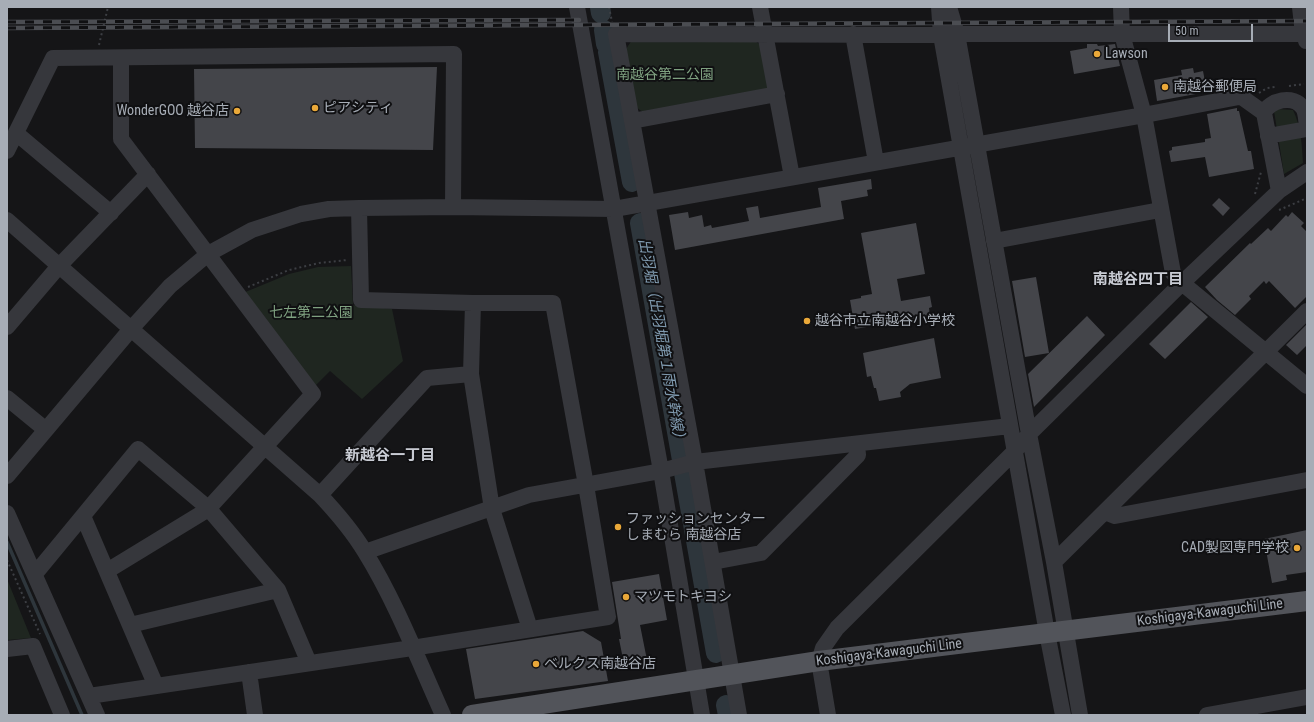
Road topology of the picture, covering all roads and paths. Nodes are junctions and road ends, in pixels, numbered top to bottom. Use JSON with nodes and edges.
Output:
{"nodes":[{"id":1,"x":108,"y":7,"type":"edge"},
{"id":2,"x":576,"y":7,"type":"edge"},
{"id":3,"x":760,"y":7,"type":"edge"},
{"id":4,"x":939,"y":7,"type":"edge"},
{"id":5,"x":949,"y":7,"type":"edge"},
{"id":6,"x":1121,"y":7,"type":"edge"},
{"id":7,"x":1300,"y":7,"type":"edge"},
{"id":8,"x":765,"y":34,"type":"junction"},
{"id":9,"x":853,"y":34,"type":"junction"},
{"id":10,"x":949,"y":34,"type":"junction"},
{"id":11,"x":1122,"y":34,"type":"junction"},
{"id":12,"x":1305,"y":39,"type":"edge"},
{"id":13,"x":96,"y":58,"type":"junction"},
{"id":14,"x":121,"y":58,"type":"junction"},
{"id":15,"x":777,"y":94,"type":"junction"},
{"id":16,"x":1303,"y":97,"type":"edge"},
{"id":17,"x":1264,"y":113,"type":"junction"},
{"id":18,"x":1144,"y":115,"type":"junction"},
{"id":19,"x":632,"y":121,"type":"junction"},
{"id":20,"x":1307,"y":126,"type":"edge"},
{"id":21,"x":1307,"y":129,"type":"edge"},
{"id":22,"x":16,"y":133,"type":"junction"},
{"id":23,"x":1268,"y":136,"type":"junction"},
{"id":24,"x":969,"y":146,"type":"junction"},
{"id":25,"x":7,"y":152,"type":"edge"},
{"id":26,"x":876,"y":162,"type":"junction"},
{"id":27,"x":1261,"y":172,"type":"dead end"},
{"id":28,"x":1307,"y":172,"type":"edge"},
{"id":29,"x":148,"y":174,"type":"junction"},
{"id":30,"x":792,"y":177,"type":"junction"},
{"id":31,"x":1278,"y":191,"type":"junction"},
{"id":32,"x":1250,"y":199,"type":"dead end"},
{"id":33,"x":648,"y":203,"type":"junction"},
{"id":34,"x":453,"y":207,"type":"junction"},
{"id":35,"x":359,"y":208,"type":"junction"},
{"id":36,"x":614,"y":209,"type":"junction"},
{"id":37,"x":1160,"y":210,"type":"junction"},
{"id":38,"x":111,"y":213,"type":"junction"},
{"id":39,"x":7,"y":220,"type":"edge"},
{"id":40,"x":994,"y":241,"type":"junction"},
{"id":41,"x":208,"y":254,"type":"junction"},
{"id":42,"x":349,"y":260,"type":"dead end"},
{"id":43,"x":59,"y":266,"type":"junction"},
{"id":44,"x":1182,"y":283,"type":"junction"},
{"id":45,"x":243,"y":289,"type":"dead end"},
{"id":46,"x":473,"y":303,"type":"junction"},
{"id":47,"x":1307,"y":311,"type":"edge"},
{"id":48,"x":7,"y":327,"type":"edge"},
{"id":49,"x":131,"y":329,"type":"junction"},
{"id":50,"x":1265,"y":353,"type":"junction"},
{"id":51,"x":471,"y":374,"type":"junction"},
{"id":52,"x":1307,"y":386,"type":"edge"},
{"id":53,"x":7,"y":398,"type":"edge"},
{"id":54,"x":1010,"y":426,"type":"junction"},
{"id":55,"x":46,"y":430,"type":"junction"},
{"id":56,"x":1029,"y":434,"type":"junction"},
{"id":57,"x":857,"y":444,"type":"junction"},
{"id":58,"x":264,"y":445,"type":"junction"},
{"id":59,"x":1015,"y":451,"type":"junction"},
{"id":60,"x":695,"y":462,"type":"junction"},
{"id":61,"x":661,"y":471,"type":"junction"},
{"id":62,"x":7,"y":476,"type":"edge"},
{"id":63,"x":1307,"y":480,"type":"edge"},
{"id":64,"x":586,"y":485,"type":"junction"},
{"id":65,"x":320,"y":495,"type":"junction"},
{"id":66,"x":208,"y":508,"type":"junction"},
{"id":67,"x":492,"y":509,"type":"junction"},
{"id":68,"x":1104,"y":512,"type":"junction"},
{"id":69,"x":7,"y":513,"type":"edge"},
{"id":70,"x":83,"y":516,"type":"junction"},
{"id":71,"x":365,"y":552,"type":"junction"},
{"id":72,"x":713,"y":562,"type":"junction"},
{"id":73,"x":1054,"y":562,"type":"junction"},
{"id":74,"x":107,"y":571,"type":"junction"},
{"id":75,"x":35,"y":574,"type":"junction"},
{"id":76,"x":278,"y":590,"type":"junction"},
{"id":77,"x":1307,"y":601,"type":"edge"},
{"id":78,"x":130,"y":625,"type":"junction"},
{"id":79,"x":530,"y":629,"type":"junction"},
{"id":80,"x":1056,"y":632,"type":"junction"},
{"id":81,"x":412,"y":648,"type":"junction"},
{"id":82,"x":7,"y":649,"type":"edge"},
{"id":83,"x":819,"y":661,"type":"junction"},
{"id":84,"x":309,"y":663,"type":"junction"},
{"id":85,"x":249,"y":672,"type":"junction"},
{"id":86,"x":732,"y":674,"type":"junction"},
{"id":87,"x":696,"y":680,"type":"junction"},
{"id":88,"x":156,"y":686,"type":"junction"},
{"id":89,"x":89,"y":696,"type":"junction"},
{"id":90,"x":1307,"y":697,"type":"edge"},
{"id":91,"x":62,"y":715,"type":"edge"},
{"id":92,"x":97,"y":715,"type":"edge"},
{"id":93,"x":256,"y":715,"type":"edge"},
{"id":94,"x":443,"y":715,"type":"edge"},
{"id":95,"x":472,"y":715,"type":"edge"},
{"id":96,"x":702,"y":715,"type":"edge"},
{"id":97,"x":739,"y":715,"type":"edge"},
{"id":98,"x":828,"y":715,"type":"edge"},
{"id":99,"x":1063,"y":715,"type":"edge"},
{"id":100,"x":1080,"y":715,"type":"edge"},
{"id":101,"x":1207,"y":715,"type":"edge"}],
"edges":[{"from":1,"to":13,"type":"path"},
{"from":2,"to":36,"type":"street"},
{"from":3,"to":8,"type":"street"},
{"from":4,"to":10,"type":"street"},
{"from":5,"to":10,"type":"street"},
{"from":6,"to":11,"type":"street"},
{"from":7,"to":12,"type":"street"},
{"from":8,"to":9,"type":"street"},
{"from":8,"to":15,"type":"street"},
{"from":8,"to":19,"type":"street"},
{"from":9,"to":10,"type":"street"},
{"from":9,"to":26,"type":"street"},
{"from":10,"to":11,"type":"street"},
{"from":10,"to":24,"type":"street"},
{"from":11,"to":12,"type":"street"},
{"from":11,"to":18,"type":"street"},
{"from":13,"to":14,"type":"street"},
{"from":13,"to":22,"type":"street"},
{"from":14,"to":29,"type":"street"},
{"from":14,"to":34,"type":"street"},
{"from":15,"to":19,"type":"street"},
{"from":15,"to":30,"type":"street"},
{"from":16,"to":17,"type":"street"},
{"from":16,"to":20,"type":"street"},
{"from":17,"to":18,"type":"street"},
{"from":17,"to":23,"type":"street"},
{"from":18,"to":24,"type":"street"},
{"from":18,"to":37,"type":"street"},
{"from":19,"to":33,"type":"street"},
{"from":21,"to":23,"type":"street"},
{"from":22,"to":25,"type":"street"},
{"from":22,"to":38,"type":"street"},
{"from":23,"to":31,"type":"street"},
{"from":24,"to":26,"type":"street"},
{"from":24,"to":40,"type":"street"},
{"from":24,"to":54,"type":"street"},
{"from":26,"to":30,"type":"street"},
{"from":27,"to":32,"type":"path"},
{"from":28,"to":31,"type":"street"},
{"from":29,"to":38,"type":"street"},
{"from":29,"to":41,"type":"street"},
{"from":30,"to":33,"type":"street"},
{"from":31,"to":44,"type":"street"},
{"from":33,"to":36,"type":"street"},
{"from":33,"to":60,"type":"street"},
{"from":34,"to":35,"type":"street"},
{"from":34,"to":36,"type":"street"},
{"from":35,"to":41,"type":"street"},
{"from":35,"to":46,"type":"street"},
{"from":36,"to":61,"type":"street"},
{"from":37,"to":40,"type":"street"},
{"from":37,"to":44,"type":"street"},
{"from":38,"to":43,"type":"street"},
{"from":39,"to":43,"type":"street"},
{"from":40,"to":56,"type":"street"},
{"from":41,"to":49,"type":"street"},
{"from":41,"to":58,"type":"street"},
{"from":42,"to":45,"type":"path"},
{"from":43,"to":48,"type":"street"},
{"from":43,"to":49,"type":"street"},
{"from":44,"to":50,"type":"street"},
{"from":44,"to":56,"type":"street"},
{"from":46,"to":51,"type":"street"},
{"from":46,"to":64,"type":"street"},
{"from":47,"to":50,"type":"street"},
{"from":49,"to":55,"type":"street"},
{"from":49,"to":58,"type":"street"},
{"from":50,"to":52,"type":"street"},
{"from":50,"to":68,"type":"street"},
{"from":51,"to":65,"type":"street"},
{"from":51,"to":67,"type":"street"},
{"from":53,"to":55,"type":"street"},
{"from":54,"to":57,"type":"street"},
{"from":54,"to":59,"type":"street"},
{"from":55,"to":62,"type":"street"},
{"from":56,"to":59,"type":"street"},
{"from":56,"to":73,"type":"street"},
{"from":57,"to":60,"type":"street"},
{"from":57,"to":72,"type":"street"},
{"from":58,"to":65,"type":"street"},
{"from":58,"to":66,"type":"street"},
{"from":59,"to":80,"type":"street"},
{"from":59,"to":83,"type":"street"},
{"from":60,"to":61,"type":"street"},
{"from":60,"to":72,"type":"street"},
{"from":61,"to":64,"type":"street"},
{"from":61,"to":87,"type":"street"},
{"from":63,"to":68,"type":"street"},
{"from":64,"to":67,"type":"street"},
{"from":64,"to":79,"type":"street"},
{"from":65,"to":71,"type":"street"},
{"from":66,"to":70,"type":"street"},
{"from":66,"to":74,"type":"street"},
{"from":66,"to":76,"type":"street"},
{"from":67,"to":71,"type":"street"},
{"from":67,"to":79,"type":"street"},
{"from":68,"to":73,"type":"street"},
{"from":69,"to":75,"type":"street"},
{"from":70,"to":74,"type":"street"},
{"from":70,"to":75,"type":"street"},
{"from":71,"to":81,"type":"street"},
{"from":72,"to":86,"type":"street"},
{"from":73,"to":80,"type":"street"},
{"from":74,"to":78,"type":"street"},
{"from":75,"to":89,"type":"street"},
{"from":76,"to":78,"type":"street"},
{"from":76,"to":84,"type":"street"},
{"from":77,"to":80,"type":"main road","name":"Koshigaya-Kawaguchi Line"},
{"from":78,"to":88,"type":"street"},
{"from":79,"to":81,"type":"street"},
{"from":80,"to":83,"type":"main road","name":"Koshigaya-Kawaguchi Line"},
{"from":80,"to":99,"type":"street"},
{"from":80,"to":100,"type":"street"},
{"from":81,"to":84,"type":"street"},
{"from":81,"to":94,"type":"street"},
{"from":82,"to":91,"type":"street"},
{"from":83,"to":86,"type":"main road","name":"Koshigaya-Kawaguchi Line"},
{"from":83,"to":98,"type":"street"},
{"from":84,"to":85,"type":"street"},
{"from":85,"to":88,"type":"street"},
{"from":85,"to":93,"type":"street"},
{"from":86,"to":87,"type":"main road","name":"Koshigaya-Kawaguchi Line"},
{"from":86,"to":97,"type":"street"},
{"from":87,"to":95,"type":"main road","name":"Koshigaya-Kawaguchi Line"},
{"from":87,"to":96,"type":"street"},
{"from":88,"to":89,"type":"street"},
{"from":89,"to":92,"type":"street"},
{"from":90,"to":101,"type":"street"}]}
